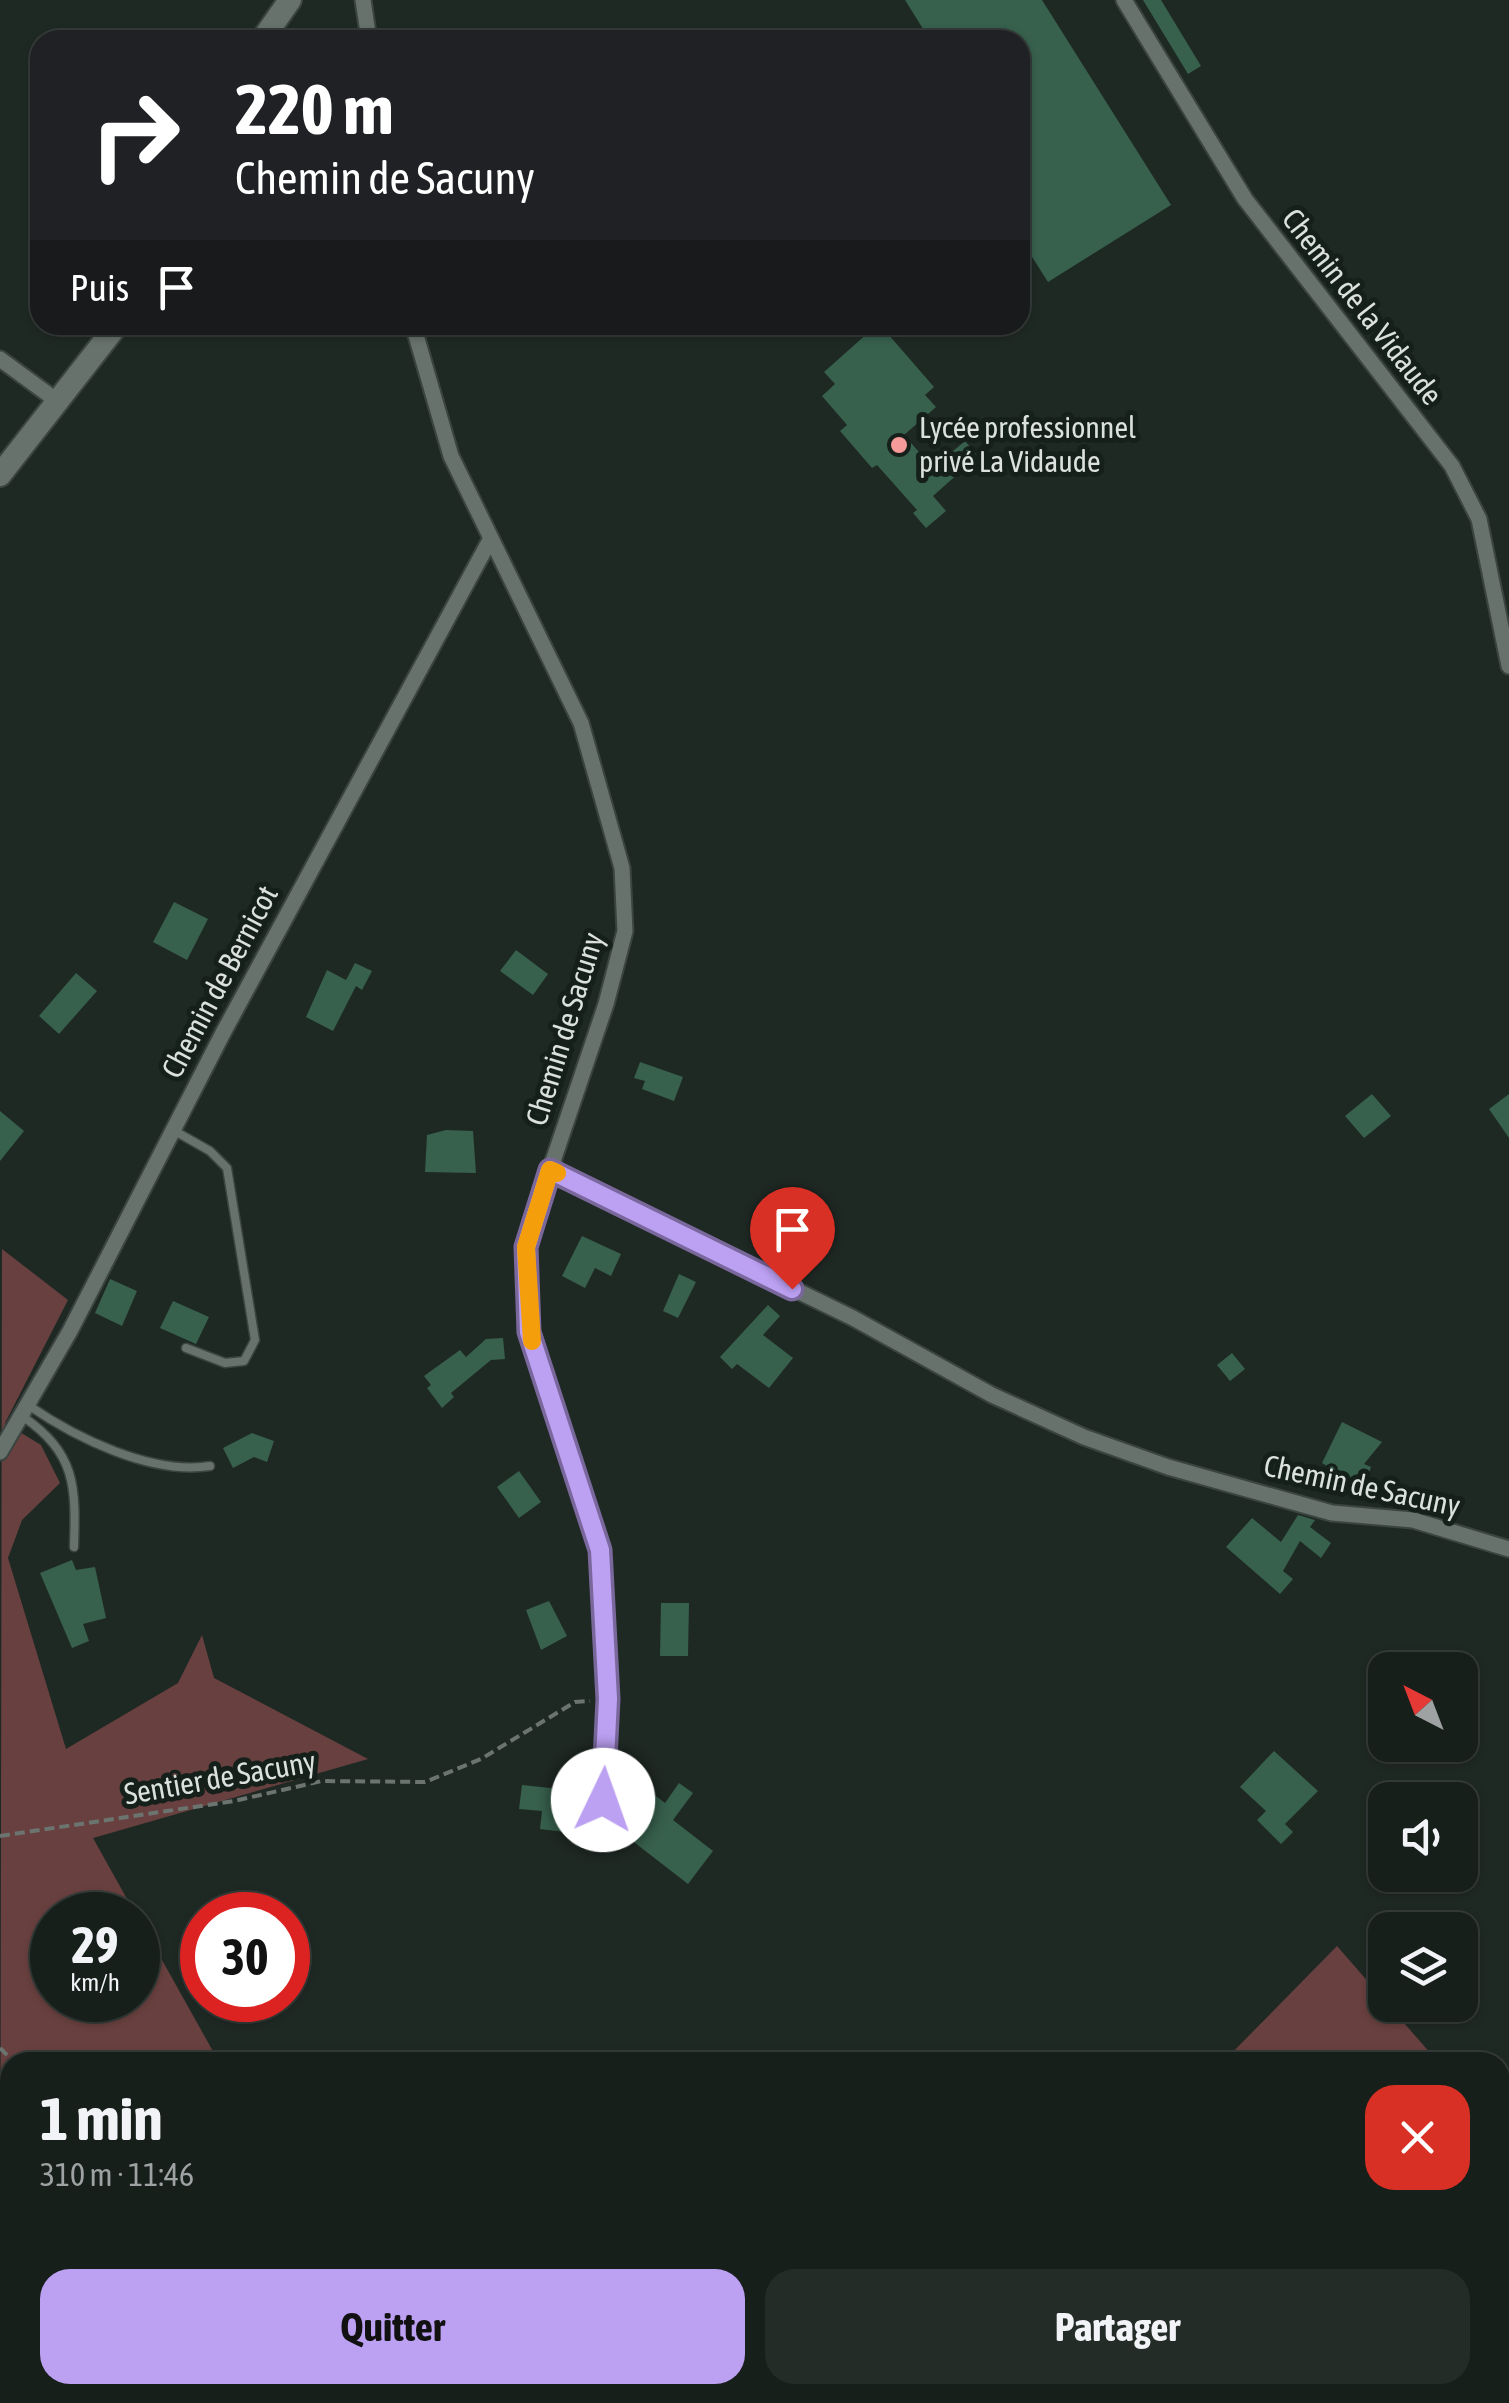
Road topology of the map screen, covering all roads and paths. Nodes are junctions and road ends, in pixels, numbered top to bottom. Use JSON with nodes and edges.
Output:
{"nodes":[{"id":1,"x":290,"y":0,"type":"edge"},
{"id":2,"x":364,"y":0,"type":"edge"},
{"id":3,"x":1124,"y":0,"type":"edge"},
{"id":4,"x":269,"y":30,"type":"edge"},
{"id":5,"x":368,"y":30,"type":"edge"},
{"id":6,"x":111,"y":335,"type":"edge"},
{"id":7,"x":416,"y":335,"type":"edge"},
{"id":8,"x":0,"y":360,"type":"edge"},
{"id":9,"x":60,"y":403,"type":"junction"},
{"id":10,"x":0,"y":475,"type":"edge"},
{"id":11,"x":490,"y":540,"type":"junction"},
{"id":12,"x":1509,"y":666,"type":"edge"},
{"id":13,"x":173,"y":1130,"type":"junction"},
{"id":14,"x":550,"y":1170,"type":"junction"},
{"id":15,"x":186,"y":1348,"type":"dead end"},
{"id":16,"x":25,"y":1410,"type":"junction"},
{"id":17,"x":0,"y":1452,"type":"edge"},
{"id":18,"x":210,"y":1466,"type":"dead end"},
{"id":19,"x":74,"y":1547,"type":"dead end"},
{"id":20,"x":1509,"y":1550,"type":"edge"},
{"id":21,"x":608,"y":1699,"type":"junction"},
{"id":22,"x":603,"y":1800,"type":"dead end"},
{"id":23,"x":0,"y":1836,"type":"edge"}],
"edges":[{"from":1,"to":4,"type":"street"},
{"from":2,"to":5,"type":"street"},
{"from":3,"to":12,"type":"street","name":"Chemin de la Vidaude"},
{"from":6,"to":9,"type":"street"},
{"from":7,"to":11,"type":"street","name":"Chemin de Sacuny"},
{"from":8,"to":9,"type":"street"},
{"from":9,"to":10,"type":"street"},
{"from":11,"to":13,"type":"street","name":"Chemin de Bernicot"},
{"from":11,"to":14,"type":"street","name":"Chemin de Sacuny"},
{"from":13,"to":15,"type":"lane"},
{"from":13,"to":16,"type":"street","name":"Chemin de Bernicot"},
{"from":14,"to":20,"type":"street","name":"Chemin de Sacuny"},
{"from":14,"to":21,"type":"street"},
{"from":16,"to":17,"type":"street","name":"Chemin de Bernicot"},
{"from":16,"to":18,"type":"lane"},
{"from":16,"to":19,"type":"lane"},
{"from":21,"to":22,"type":"street"},
{"from":21,"to":23,"type":"path","name":"Sentier de Sacuny"}]}
